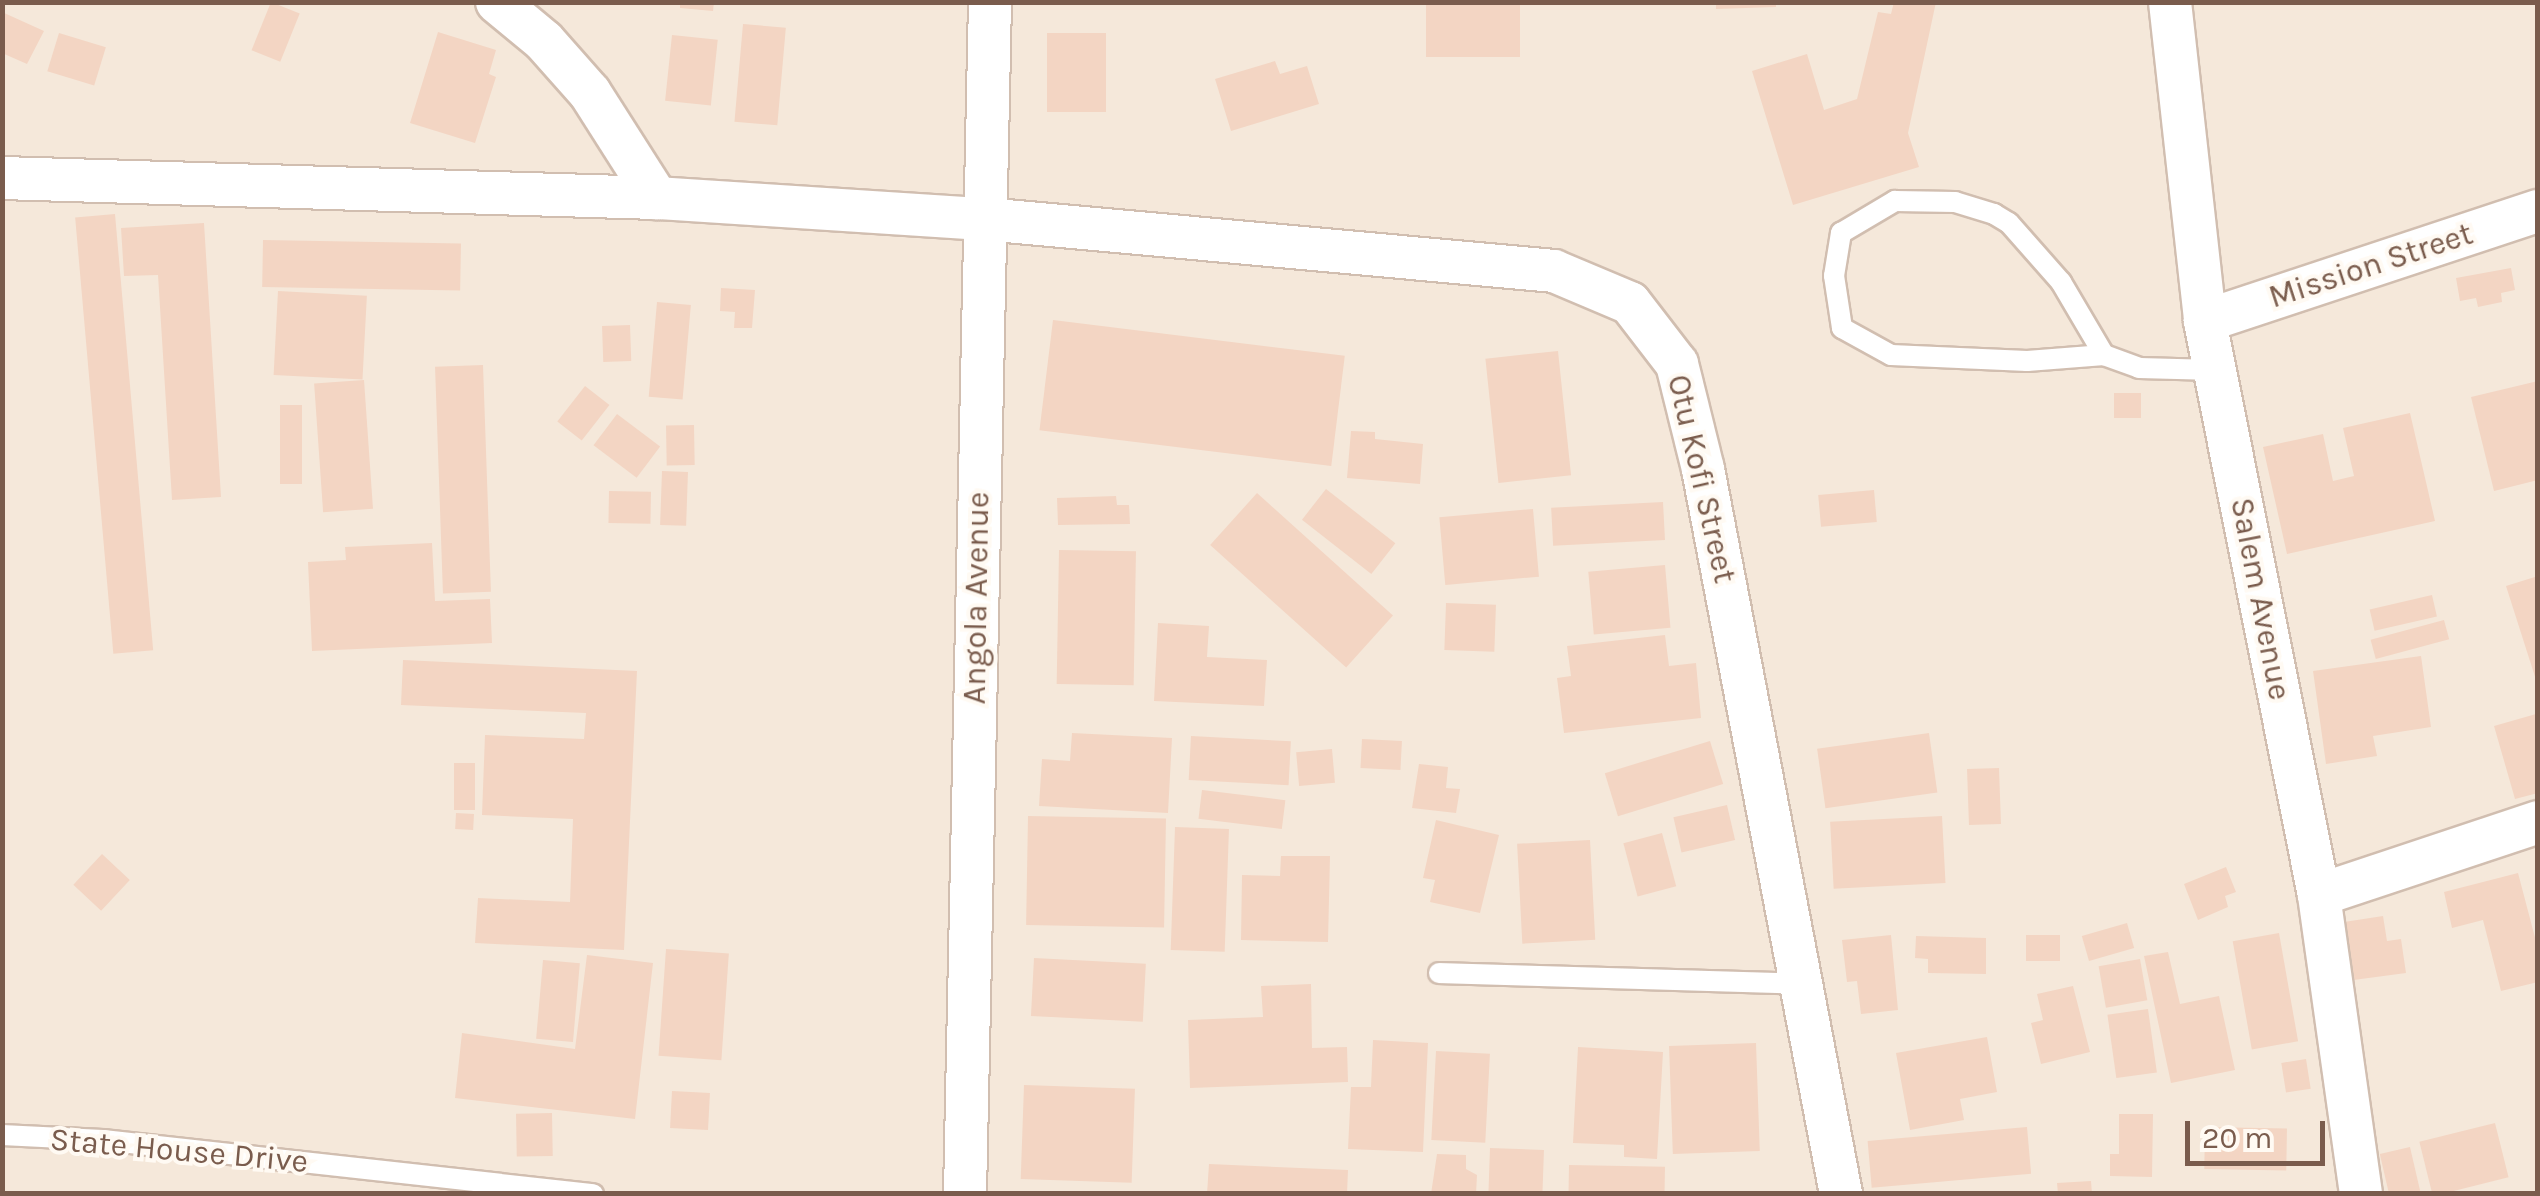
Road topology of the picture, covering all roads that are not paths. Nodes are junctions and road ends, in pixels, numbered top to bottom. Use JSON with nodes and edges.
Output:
{"nodes":[{"id":1,"x":498,"y":2,"type":"edge"},
{"id":2,"x":990,"y":2,"type":"edge"},
{"id":3,"x":2170,"y":2,"type":"edge"},
{"id":4,"x":2,"y":178,"type":"edge"},
{"id":5,"x":657,"y":198,"type":"junction"},
{"id":6,"x":2538,"y":210,"type":"edge"},
{"id":7,"x":985,"y":219,"type":"junction"},
{"id":8,"x":2205,"y":322,"type":"junction"},
{"id":9,"x":2104,"y":354,"type":"junction"},
{"id":10,"x":2215,"y":370,"type":"junction"},
{"id":11,"x":2538,"y":822,"type":"edge"},
{"id":12,"x":2319,"y":895,"type":"junction"},
{"id":13,"x":1439,"y":974,"type":"dead end"},
{"id":14,"x":1801,"y":984,"type":"junction"},
{"id":15,"x":2,"y":1135,"type":"edge"},
{"id":16,"x":593,"y":1194,"type":"edge"},
{"id":17,"x":964,"y":1194,"type":"edge"},
{"id":18,"x":1840,"y":1194,"type":"edge"},
{"id":19,"x":2361,"y":1194,"type":"edge"}],
"edges":[{"from":1,"to":5,"type":"street"},
{"from":2,"to":7,"type":"street","name":"Angola Avenue"},
{"from":3,"to":8,"type":"street","name":"Salem Avenue"},
{"from":4,"to":5,"type":"street","name":"Otu Kofi Street"},
{"from":5,"to":7,"type":"street","name":"Otu Kofi Street"},
{"from":6,"to":8,"type":"street","name":"Mission Street"},
{"from":7,"to":14,"type":"street","name":"Otu Kofi Street"},
{"from":7,"to":17,"type":"street","name":"Angola Avenue"},
{"from":8,"to":10,"type":"street","name":"Salem Avenue"},
{"from":9,"to":9,"type":"lane"},
{"from":9,"to":10,"type":"lane"},
{"from":10,"to":12,"type":"street","name":"Salem Avenue"},
{"from":11,"to":12,"type":"street"},
{"from":12,"to":19,"type":"street","name":"Salem Avenue"},
{"from":13,"to":14,"type":"lane"},
{"from":14,"to":18,"type":"street","name":"Otu Kofi Street"},
{"from":15,"to":16,"type":"lane","name":"State House Drive"}]}
